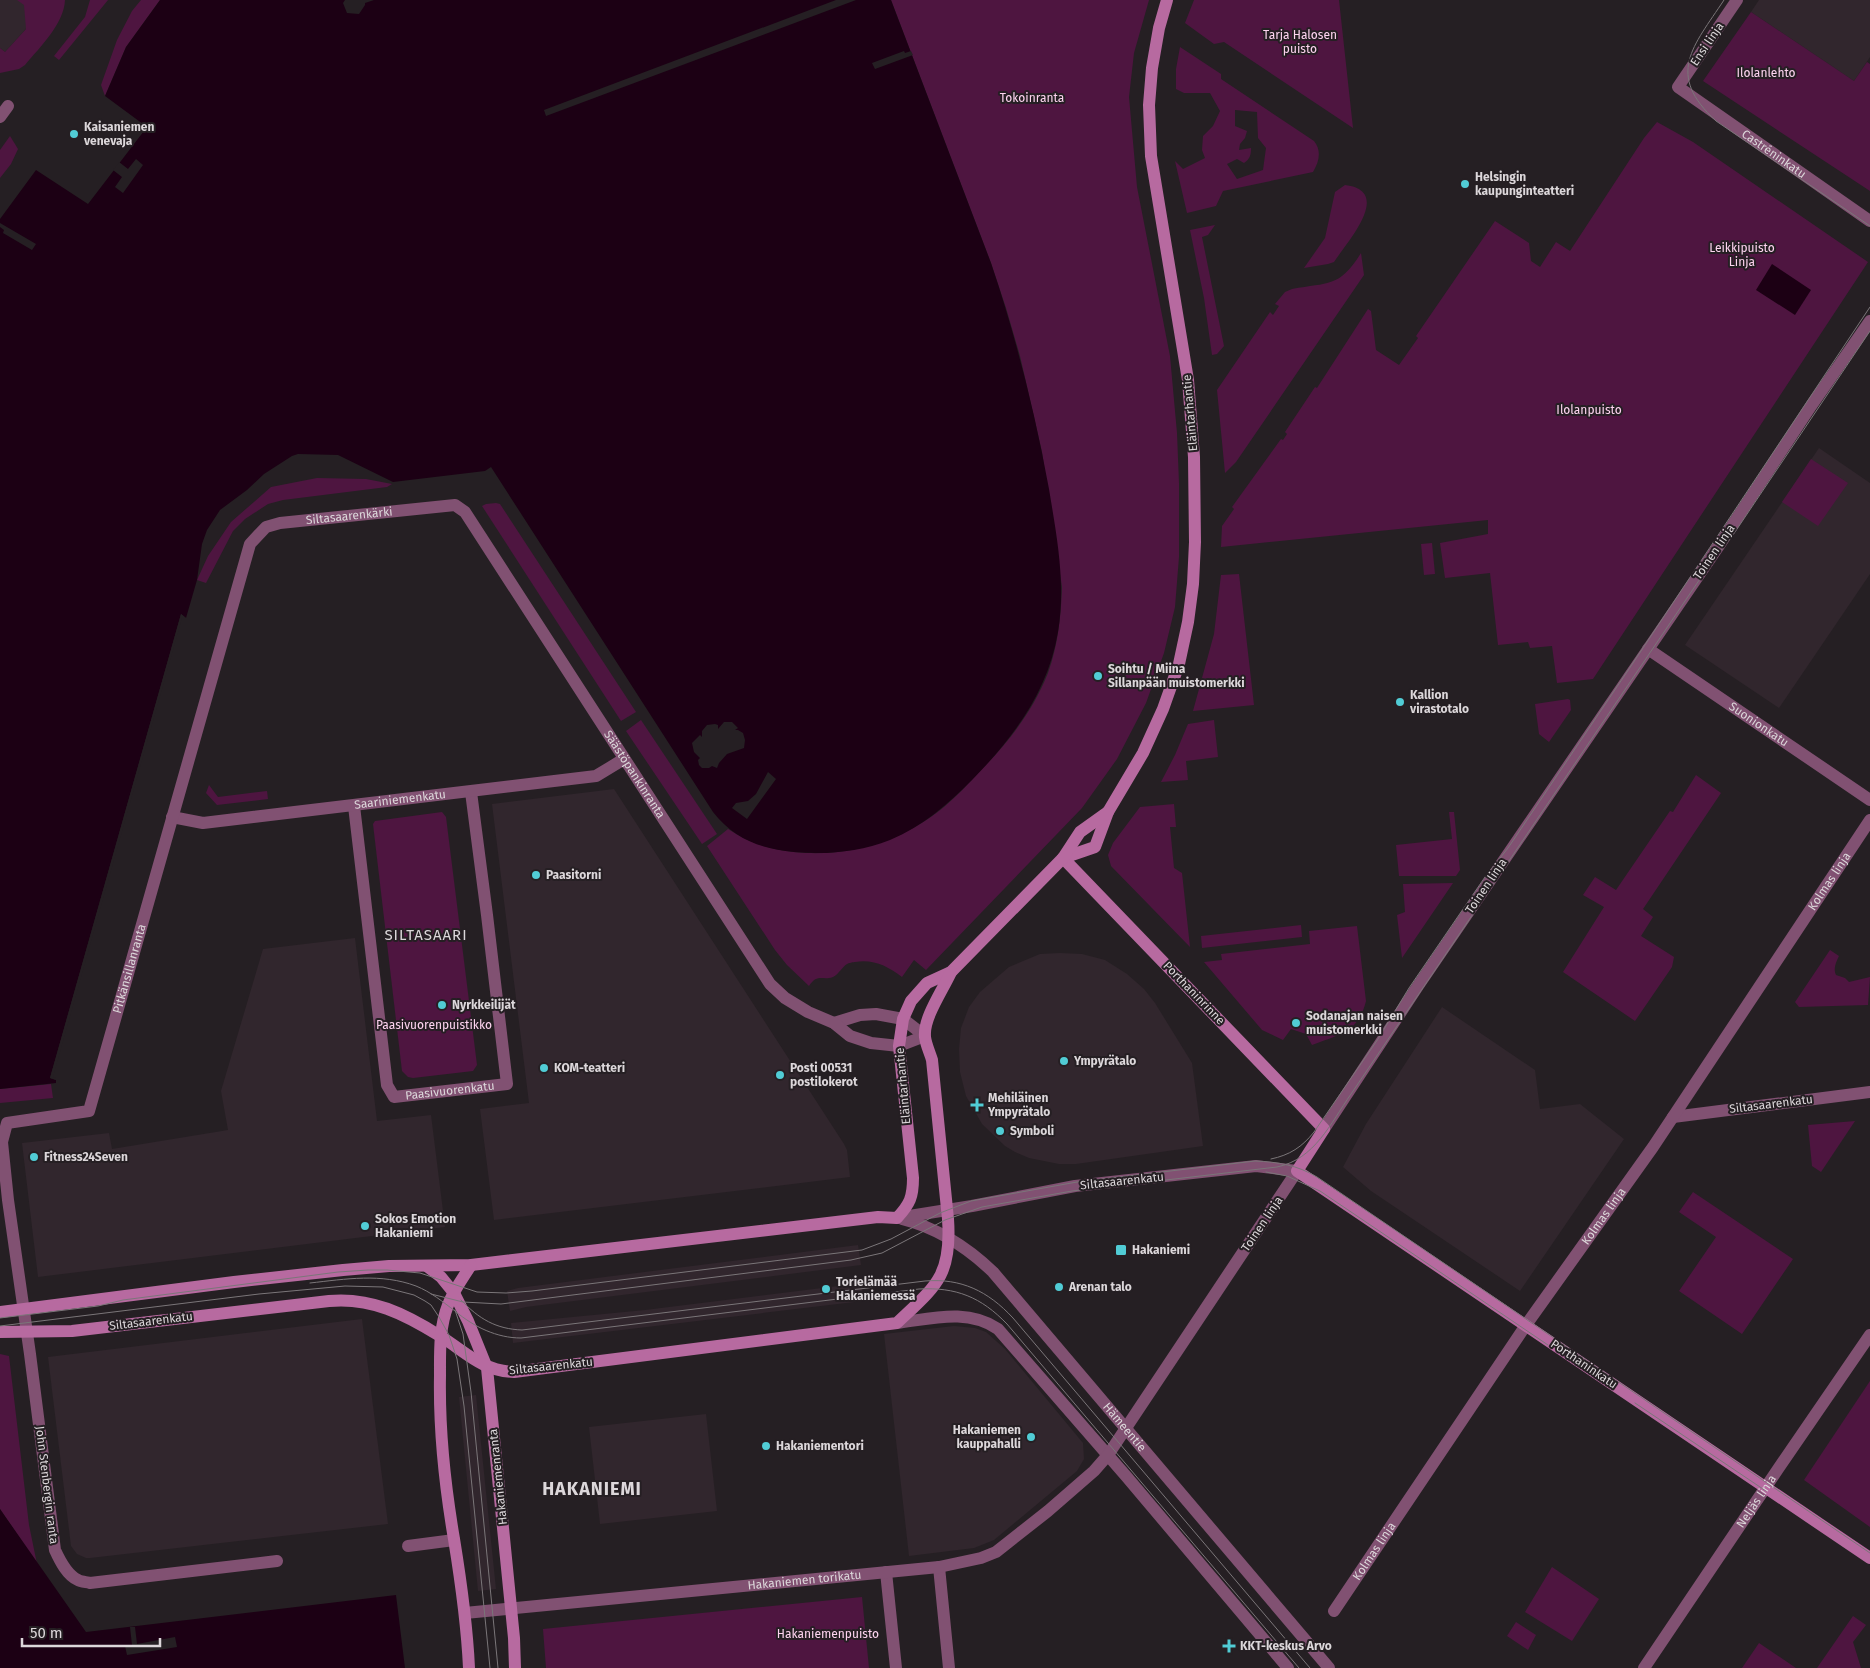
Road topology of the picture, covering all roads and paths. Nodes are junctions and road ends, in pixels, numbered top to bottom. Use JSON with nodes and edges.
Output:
{"nodes":[{"id":1,"x":1167,"y":0,"type":"edge"},
{"id":2,"x":1737,"y":0,"type":"edge"},
{"id":3,"x":1678,"y":88,"type":"joint"},
{"id":4,"x":8,"y":106,"type":"dead end"},
{"id":5,"x":0,"y":117,"type":"edge"},
{"id":6,"x":1870,"y":221,"type":"edge"},
{"id":7,"x":1870,"y":321,"type":"edge"},
{"id":8,"x":456,"y":505,"type":"joint"},
{"id":9,"x":250,"y":544,"type":"joint"},
{"id":10,"x":1648,"y":648,"type":"junction"},
{"id":11,"x":624,"y":759,"type":"junction"},
{"id":12,"x":471,"y":792,"type":"junction"},
{"id":13,"x":1870,"y":800,"type":"edge"},
{"id":14,"x":354,"y":806,"type":"junction"},
{"id":15,"x":1108,"y":812,"type":"junction"},
{"id":16,"x":172,"y":817,"type":"junction"},
{"id":17,"x":1870,"y":820,"type":"edge"},
{"id":18,"x":1063,"y":858,"type":"junction"},
{"id":19,"x":951,"y":972,"type":"junction"},
{"id":20,"x":903,"y":1020,"type":"junction"},
{"id":21,"x":834,"y":1023,"type":"junction"},
{"id":22,"x":925,"y":1036,"type":"junction"},
{"id":23,"x":899,"y":1046,"type":"junction"},
{"id":24,"x":1870,"y":1092,"type":"edge"},
{"id":25,"x":1672,"y":1117,"type":"junction"},
{"id":26,"x":1324,"y":1129,"type":"junction"},
{"id":27,"x":1297,"y":1171,"type":"junction"},
{"id":28,"x":948,"y":1210,"type":"junction"},
{"id":29,"x":897,"y":1218,"type":"junction"},
{"id":30,"x":950,"y":1238,"type":"junction"},
{"id":31,"x":471,"y":1265,"type":"junction"},
{"id":32,"x":428,"y":1267,"type":"junction"},
{"id":33,"x":454,"y":1293,"type":"junction"},
{"id":34,"x":23,"y":1309,"type":"junction"},
{"id":35,"x":0,"y":1312,"type":"edge"},
{"id":36,"x":897,"y":1323,"type":"junction"},
{"id":37,"x":1526,"y":1325,"type":"junction"},
{"id":38,"x":26,"y":1331,"type":"junction"},
{"id":39,"x":0,"y":1332,"type":"edge"},
{"id":40,"x":1870,"y":1335,"type":"edge"},
{"id":41,"x":440,"y":1336,"type":"junction"},
{"id":42,"x":487,"y":1368,"type":"junction"},
{"id":43,"x":1126,"y":1429,"type":"junction"},
{"id":44,"x":1108,"y":1455,"type":"junction"},
{"id":45,"x":1766,"y":1487,"type":"junction"},
{"id":46,"x":454,"y":1540,"type":"junction"},
{"id":47,"x":408,"y":1546,"type":"dead end"},
{"id":48,"x":1870,"y":1558,"type":"edge"},
{"id":49,"x":277,"y":1561,"type":"dead end"},
{"id":50,"x":939,"y":1567,"type":"junction"},
{"id":51,"x":886,"y":1572,"type":"junction"},
{"id":52,"x":512,"y":1609,"type":"junction"},
{"id":53,"x":1334,"y":1611,"type":"dead end"},
{"id":54,"x":465,"y":1614,"type":"junction"},
{"id":55,"x":469,"y":1668,"type":"edge"},
{"id":56,"x":514,"y":1668,"type":"edge"},
{"id":57,"x":896,"y":1668,"type":"edge"},
{"id":58,"x":949,"y":1668,"type":"edge"},
{"id":59,"x":1288,"y":1668,"type":"edge"},
{"id":60,"x":1329,"y":1668,"type":"edge"},
{"id":61,"x":1644,"y":1668,"type":"edge"}],
"edges":[{"from":1,"to":15,"type":"main road","name":"Eläintarhantie"},
{"from":2,"to":3,"type":"street","name":"Ensi linja"},
{"from":3,"to":6,"type":"street","name":"Castréninkatu"},
{"from":4,"to":5,"type":"street"},
{"from":7,"to":10,"type":"street","name":"Toinen linja"},
{"from":8,"to":9,"type":"street","name":"Siltasaarenkärki"},
{"from":8,"to":11,"type":"street","name":"Säästöpankinranta"},
{"from":9,"to":16,"type":"street","name":"Pitkänsillanranta"},
{"from":10,"to":13,"type":"street","name":"Suonionkatu"},
{"from":10,"to":26,"type":"street","name":"Toinen linja"},
{"from":11,"to":12,"type":"street","name":"Saariniemenkatu"},
{"from":11,"to":21,"type":"street","name":"Säästöpankinranta"},
{"from":12,"to":14,"type":"street","name":"Saariniemenkatu"},
{"from":12,"to":14,"type":"street","name":"Paasivuorenkatu"},
{"from":14,"to":16,"type":"street","name":"Saariniemenkatu"},
{"from":15,"to":18,"type":"main road","name":"Eläintarhantie"},
{"from":15,"to":18,"type":"main road","name":"Eläintarhantie"},
{"from":16,"to":34,"type":"street","name":"Pitkänsillanranta"},
{"from":17,"to":25,"type":"street","name":"Kolmas linja"},
{"from":18,"to":19,"type":"main road","name":"Eläintarhantie"},
{"from":18,"to":26,"type":"main road","name":"Porthaninrinne"},
{"from":19,"to":20,"type":"main road","name":"Eläintarhantie"},
{"from":19,"to":22,"type":"main road","name":"Eläintarhantie"},
{"from":20,"to":21,"type":"street"},
{"from":20,"to":22,"type":"street"},
{"from":20,"to":23,"type":"main road","name":"Eläintarhantie"},
{"from":21,"to":23,"type":"street","name":"Säästöpankinranta"},
{"from":22,"to":23,"type":"street","name":"Säästöpankinranta"},
{"from":22,"to":28,"type":"main road","name":"Eläintarhantie"},
{"from":23,"to":29,"type":"main road","name":"Eläintarhantie"},
{"from":24,"to":25,"type":"street","name":"Siltasaarenkatu"},
{"from":25,"to":37,"type":"street","name":"Kolmas linja"},
{"from":26,"to":27,"type":"main road","name":"Toinen linja"},
{"from":27,"to":28,"type":"street","name":"Siltasaarenkatu"},
{"from":27,"to":37,"type":"main road","name":"Porthaninkatu"},
{"from":27,"to":43,"type":"street","name":"Toinen linja"},
{"from":28,"to":29,"type":"street","name":"Siltasaarenkatu"},
{"from":28,"to":30,"type":"main road"},
{"from":29,"to":30,"type":"street","name":"Hämeentie"},
{"from":29,"to":31,"type":"main road","name":"Siltasaarenkatu"},
{"from":30,"to":36,"type":"main road"},
{"from":30,"to":43,"type":"street","name":"Hämeentie"},
{"from":31,"to":32,"type":"main road","name":"Siltasaarenkatu"},
{"from":31,"to":33,"type":"main road"},
{"from":32,"to":33,"type":"main road","name":"Hakaniemenranta"},
{"from":32,"to":34,"type":"main road","name":"Siltasaarenkatu"},
{"from":33,"to":41,"type":"main road"},
{"from":33,"to":42,"type":"main road","name":"Hakaniemenranta"},
{"from":34,"to":35,"type":"main road","name":"Siltasaarenkatu"},
{"from":34,"to":38,"type":"street","name":"Pitkänsillanranta"},
{"from":36,"to":42,"type":"main road","name":"Siltasaarenkatu"},
{"from":36,"to":44,"type":"street"},
{"from":37,"to":45,"type":"main road","name":"Porthaninkatu"},
{"from":37,"to":53,"type":"street","name":"Kolmas linja"},
{"from":38,"to":39,"type":"main road","name":"Siltasaarenkatu"},
{"from":38,"to":41,"type":"main road","name":"Siltasaarenkatu"},
{"from":38,"to":49,"type":"street","name":"John Stenbergin ranta"},
{"from":40,"to":45,"type":"street","name":"Neljäs linja"},
{"from":41,"to":42,"type":"main road","name":"Siltasaarenkatu"},
{"from":41,"to":46,"type":"main road"},
{"from":42,"to":52,"type":"main road","name":"Hakaniemenranta"},
{"from":43,"to":44,"type":"street","name":"Toinen linja"},
{"from":43,"to":60,"type":"street","name":"Hämeentie"},
{"from":44,"to":50,"type":"street","name":"Hakaniemen torikatu"},
{"from":44,"to":59,"type":"street"},
{"from":45,"to":48,"type":"main road","name":"Porthaninkatu"},
{"from":45,"to":61,"type":"street","name":"Neljäs linja"},
{"from":46,"to":47,"type":"street"},
{"from":46,"to":54,"type":"main road"},
{"from":50,"to":51,"type":"street","name":"Hakaniemen torikatu"},
{"from":50,"to":58,"type":"street"},
{"from":51,"to":52,"type":"street","name":"Hakaniemen torikatu"},
{"from":51,"to":57,"type":"street"},
{"from":52,"to":54,"type":"street","name":"Hakaniemen torikatu"},
{"from":52,"to":56,"type":"main road","name":"Hakaniemenranta"},
{"from":54,"to":55,"type":"main road"}]}
